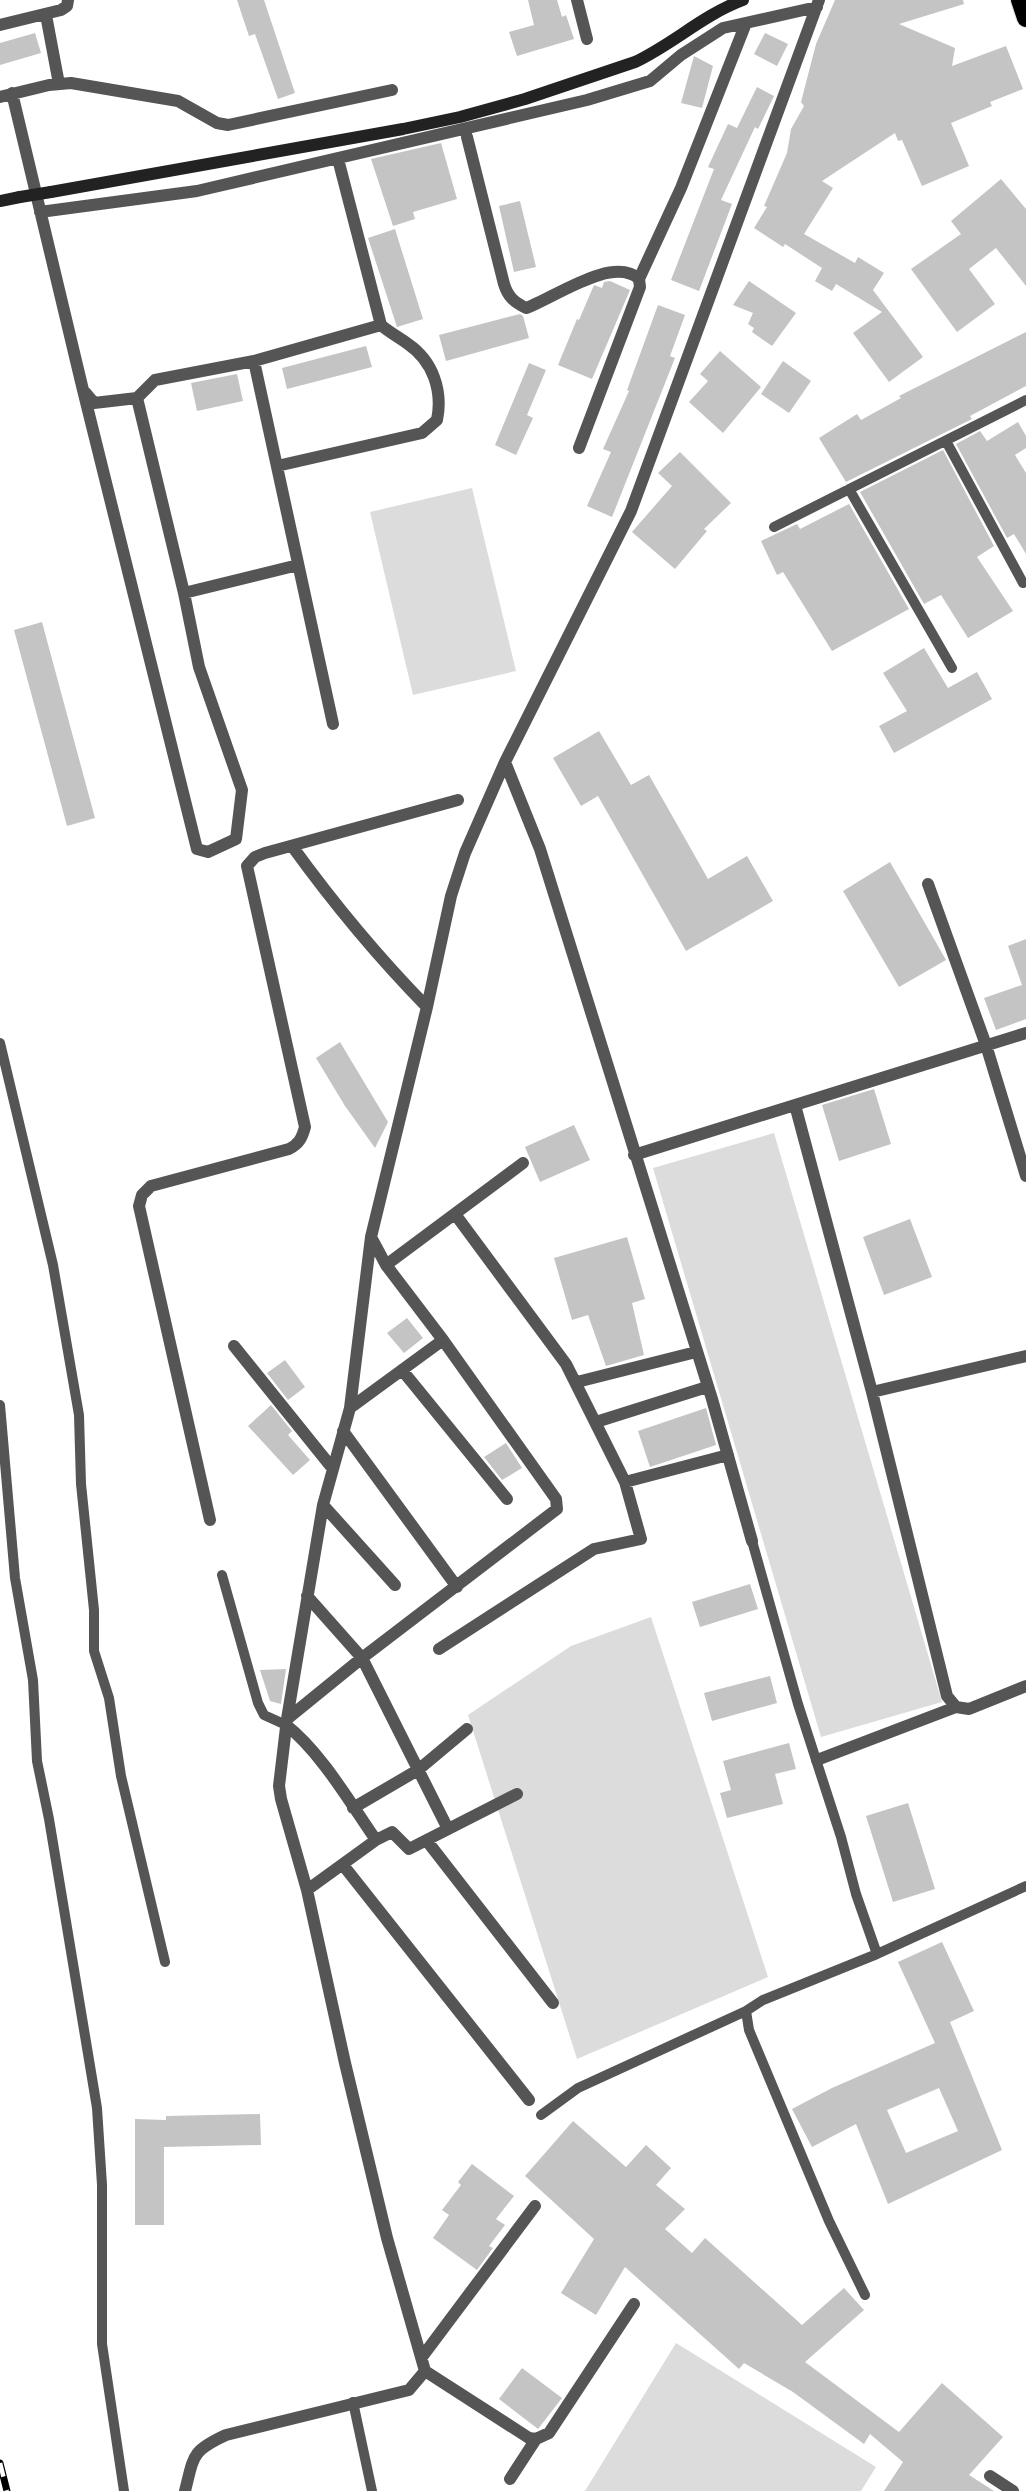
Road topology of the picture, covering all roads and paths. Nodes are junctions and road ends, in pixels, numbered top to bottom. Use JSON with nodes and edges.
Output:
{"nodes":[{"id":1,"x":68,"y":0,"type":"edge"},
{"id":2,"x":577,"y":0,"type":"edge"},
{"id":3,"x":743,"y":0,"type":"edge"},
{"id":4,"x":1020,"y":0,"type":"edge"},
{"id":5,"x":818,"y":3,"type":"edge"},
{"id":6,"x":46,"y":15,"type":"junction"},
{"id":7,"x":1026,"y":18,"type":"edge"},
{"id":8,"x":746,"y":23,"type":"junction"},
{"id":9,"x":0,"y":25,"type":"edge"},
{"id":10,"x":587,"y":39,"type":"dead end"},
{"id":11,"x":59,"y":84,"type":"junction"},
{"id":12,"x":392,"y":90,"type":"dead end"},
{"id":13,"x":6,"y":95,"type":"edge"},
{"id":14,"x":467,"y":136,"type":"dead end"},
{"id":15,"x":338,"y":159,"type":"junction"},
{"id":16,"x":0,"y":201,"type":"edge"},
{"id":17,"x":40,"y":212,"type":"junction"},
{"id":18,"x":639,"y":279,"type":"junction"},
{"id":19,"x":381,"y":325,"type":"junction"},
{"id":20,"x":254,"y":361,"type":"junction"},
{"id":21,"x":83,"y":390,"type":"junction"},
{"id":22,"x":137,"y":398,"type":"junction"},
{"id":23,"x":1026,"y":400,"type":"edge"},
{"id":24,"x":946,"y":441,"type":"junction"},
{"id":25,"x":579,"y":448,"type":"dead end"},
{"id":26,"x":277,"y":466,"type":"junction"},
{"id":27,"x":849,"y":489,"type":"junction"},
{"id":28,"x":774,"y":527,"type":"dead end"},
{"id":29,"x":298,"y":565,"type":"junction"},
{"id":30,"x":1023,"y":583,"type":"dead end"},
{"id":31,"x":184,"y":593,"type":"junction"},
{"id":32,"x":952,"y":668,"type":"dead end"},
{"id":33,"x":333,"y":724,"type":"dead end"},
{"id":34,"x":504,"y":762,"type":"junction"},
{"id":35,"x":459,"y":800,"type":"dead end"},
{"id":36,"x":292,"y":846,"type":"junction"},
{"id":37,"x":928,"y":884,"type":"dead end"},
{"id":38,"x":427,"y":1007,"type":"junction"},
{"id":39,"x":1026,"y":1033,"type":"edge"},
{"id":40,"x":0,"y":1043,"type":"edge"},
{"id":41,"x":986,"y":1045,"type":"junction"},
{"id":42,"x":795,"y":1105,"type":"junction"},
{"id":43,"x":634,"y":1155,"type":"junction"},
{"id":44,"x":523,"y":1163,"type":"dead end"},
{"id":45,"x":1026,"y":1176,"type":"edge"},
{"id":46,"x":455,"y":1214,"type":"junction"},
{"id":47,"x":371,"y":1237,"type":"junction"},
{"id":48,"x":386,"y":1265,"type":"junction"},
{"id":49,"x":443,"y":1340,"type":"junction"},
{"id":50,"x":234,"y":1346,"type":"dead end"},
{"id":51,"x":696,"y":1352,"type":"junction"},
{"id":52,"x":1026,"y":1356,"type":"edge"},
{"id":53,"x":402,"y":1370,"type":"junction"},
{"id":54,"x":577,"y":1382,"type":"junction"},
{"id":55,"x":707,"y":1387,"type":"junction"},
{"id":56,"x":872,"y":1392,"type":"junction"},
{"id":57,"x":0,"y":1405,"type":"edge"},
{"id":58,"x":350,"y":1408,"type":"junction"},
{"id":59,"x":596,"y":1422,"type":"junction"},
{"id":60,"x":343,"y":1431,"type":"junction"},
{"id":61,"x":728,"y":1455,"type":"junction"},
{"id":62,"x":333,"y":1469,"type":"junction"},
{"id":63,"x":625,"y":1482,"type":"junction"},
{"id":64,"x":507,"y":1499,"type":"dead end"},
{"id":65,"x":323,"y":1505,"type":"junction"},
{"id":66,"x":210,"y":1520,"type":"dead end"},
{"id":67,"x":752,"y":1541,"type":"joint"},
{"id":68,"x":222,"y":1575,"type":"dead end"},
{"id":69,"x":395,"y":1585,"type":"dead end"},
{"id":70,"x":457,"y":1587,"type":"junction"},
{"id":71,"x":308,"y":1596,"type":"junction"},
{"id":72,"x":439,"y":1649,"type":"dead end"},
{"id":73,"x":362,"y":1658,"type":"junction"},
{"id":74,"x":1026,"y":1686,"type":"edge"},
{"id":75,"x":956,"y":1707,"type":"junction"},
{"id":76,"x":287,"y":1722,"type":"junction"},
{"id":77,"x":467,"y":1729,"type":"dead end"},
{"id":78,"x":817,"y":1760,"type":"junction"},
{"id":79,"x":418,"y":1770,"type":"junction"},
{"id":80,"x":517,"y":1794,"type":"dead end"},
{"id":81,"x":353,"y":1808,"type":"junction"},
{"id":82,"x":448,"y":1829,"type":"junction"},
{"id":83,"x":376,"y":1840,"type":"junction"},
{"id":84,"x":427,"y":1841,"type":"junction"},
{"id":85,"x":343,"y":1865,"type":"junction"},
{"id":86,"x":1026,"y":1886,"type":"edge"},
{"id":87,"x":308,"y":1890,"type":"junction"},
{"id":88,"x":877,"y":1954,"type":"junction"},
{"id":89,"x":165,"y":1962,"type":"dead end"},
{"id":90,"x":553,"y":2003,"type":"dead end"},
{"id":91,"x":746,"y":2011,"type":"junction"},
{"id":92,"x":529,"y":2100,"type":"dead end"},
{"id":93,"x":541,"y":2115,"type":"dead end"},
{"id":94,"x":535,"y":2206,"type":"dead end"},
{"id":95,"x":865,"y":2295,"type":"dead end"},
{"id":96,"x":634,"y":2304,"type":"dead end"},
{"id":97,"x":422,"y":2357,"type":"junction"},
{"id":98,"x":425,"y":2372,"type":"junction"},
{"id":99,"x":353,"y":2402,"type":"junction"},
{"id":100,"x":536,"y":2439,"type":"junction"},
{"id":101,"x":990,"y":2475,"type":"dead end"},
{"id":102,"x":510,"y":2479,"type":"dead end"},
{"id":103,"x":123,"y":2491,"type":"edge"},
{"id":104,"x":185,"y":2491,"type":"edge"},
{"id":105,"x":372,"y":2491,"type":"edge"},
{"id":106,"x":1013,"y":2491,"type":"edge"}],
"edges":[{"from":1,"to":6,"type":"street"},
{"from":2,"to":10,"type":"street"},
{"from":3,"to":16,"type":"street","bridge":true},
{"from":4,"to":7,"type":"highway"},
{"from":5,"to":8,"type":"street"},
{"from":5,"to":34,"type":"street"},
{"from":6,"to":9,"type":"street"},
{"from":6,"to":11,"type":"street"},
{"from":8,"to":15,"type":"street"},
{"from":8,"to":18,"type":"street"},
{"from":11,"to":12,"type":"street"},
{"from":11,"to":13,"type":"street"},
{"from":13,"to":17,"type":"street"},
{"from":14,"to":18,"type":"street"},
{"from":15,"to":17,"type":"street"},
{"from":15,"to":19,"type":"street"},
{"from":17,"to":21,"type":"street"},
{"from":18,"to":25,"type":"street"},
{"from":19,"to":20,"type":"street"},
{"from":19,"to":26,"type":"street"},
{"from":20,"to":22,"type":"street"},
{"from":20,"to":26,"type":"street"},
{"from":21,"to":22,"type":"street"},
{"from":21,"to":31,"type":"street"},
{"from":22,"to":31,"type":"street"},
{"from":23,"to":24,"type":"lane"},
{"from":24,"to":27,"type":"lane"},
{"from":24,"to":30,"type":"lane"},
{"from":26,"to":29,"type":"street"},
{"from":27,"to":28,"type":"lane"},
{"from":27,"to":32,"type":"lane"},
{"from":29,"to":31,"type":"street"},
{"from":29,"to":33,"type":"street"},
{"from":34,"to":38,"type":"street"},
{"from":34,"to":43,"type":"street"},
{"from":35,"to":36,"type":"street"},
{"from":36,"to":38,"type":"street"},
{"from":36,"to":66,"type":"street"},
{"from":37,"to":41,"type":"street"},
{"from":38,"to":47,"type":"street"},
{"from":39,"to":41,"type":"street"},
{"from":40,"to":89,"type":"lane"},
{"from":41,"to":42,"type":"street"},
{"from":41,"to":45,"type":"street"},
{"from":42,"to":43,"type":"street"},
{"from":42,"to":56,"type":"street"},
{"from":43,"to":51,"type":"street"},
{"from":44,"to":46,"type":"street"},
{"from":46,"to":48,"type":"street"},
{"from":46,"to":54,"type":"street"},
{"from":47,"to":48,"type":"street"},
{"from":47,"to":58,"type":"street"},
{"from":48,"to":49,"type":"street"},
{"from":49,"to":53,"type":"street"},
{"from":49,"to":70,"type":"street"},
{"from":50,"to":62,"type":"street"},
{"from":51,"to":54,"type":"street"},
{"from":51,"to":55,"type":"street"},
{"from":52,"to":56,"type":"street"},
{"from":53,"to":58,"type":"street"},
{"from":53,"to":64,"type":"street"},
{"from":54,"to":59,"type":"street"},
{"from":55,"to":59,"type":"street"},
{"from":55,"to":61,"type":"street"},
{"from":56,"to":75,"type":"street"},
{"from":57,"to":103,"type":"lane"},
{"from":58,"to":60,"type":"street"},
{"from":59,"to":63,"type":"street"},
{"from":60,"to":62,"type":"street"},
{"from":60,"to":70,"type":"street"},
{"from":61,"to":63,"type":"street"},
{"from":61,"to":67,"type":"street"},
{"from":62,"to":65,"type":"street"},
{"from":63,"to":72,"type":"street"},
{"from":65,"to":69,"type":"street"},
{"from":65,"to":71,"type":"street"},
{"from":67,"to":78,"type":"lane"},
{"from":68,"to":76,"type":"lane"},
{"from":70,"to":73,"type":"street"},
{"from":71,"to":73,"type":"street"},
{"from":71,"to":76,"type":"street"},
{"from":73,"to":76,"type":"street"},
{"from":73,"to":79,"type":"street"},
{"from":74,"to":75,"type":"street"},
{"from":75,"to":78,"type":"street"},
{"from":76,"to":81,"type":"street"},
{"from":76,"to":87,"type":"street"},
{"from":77,"to":79,"type":"street"},
{"from":78,"to":88,"type":"lane"},
{"from":79,"to":81,"type":"street"},
{"from":79,"to":82,"type":"street"},
{"from":80,"to":82,"type":"street"},
{"from":81,"to":83,"type":"street"},
{"from":82,"to":84,"type":"street"},
{"from":83,"to":84,"type":"street"},
{"from":83,"to":85,"type":"street"},
{"from":84,"to":90,"type":"street"},
{"from":85,"to":87,"type":"street"},
{"from":85,"to":92,"type":"street"},
{"from":86,"to":88,"type":"lane"},
{"from":87,"to":97,"type":"street"},
{"from":88,"to":91,"type":"lane"},
{"from":91,"to":93,"type":"lane"},
{"from":91,"to":95,"type":"lane"},
{"from":94,"to":97,"type":"street"},
{"from":96,"to":100,"type":"street"},
{"from":97,"to":98,"type":"street"},
{"from":98,"to":99,"type":"street"},
{"from":98,"to":100,"type":"street"},
{"from":99,"to":104,"type":"street"},
{"from":99,"to":105,"type":"lane"},
{"from":100,"to":102,"type":"street"},
{"from":101,"to":106,"type":"street"}]}
